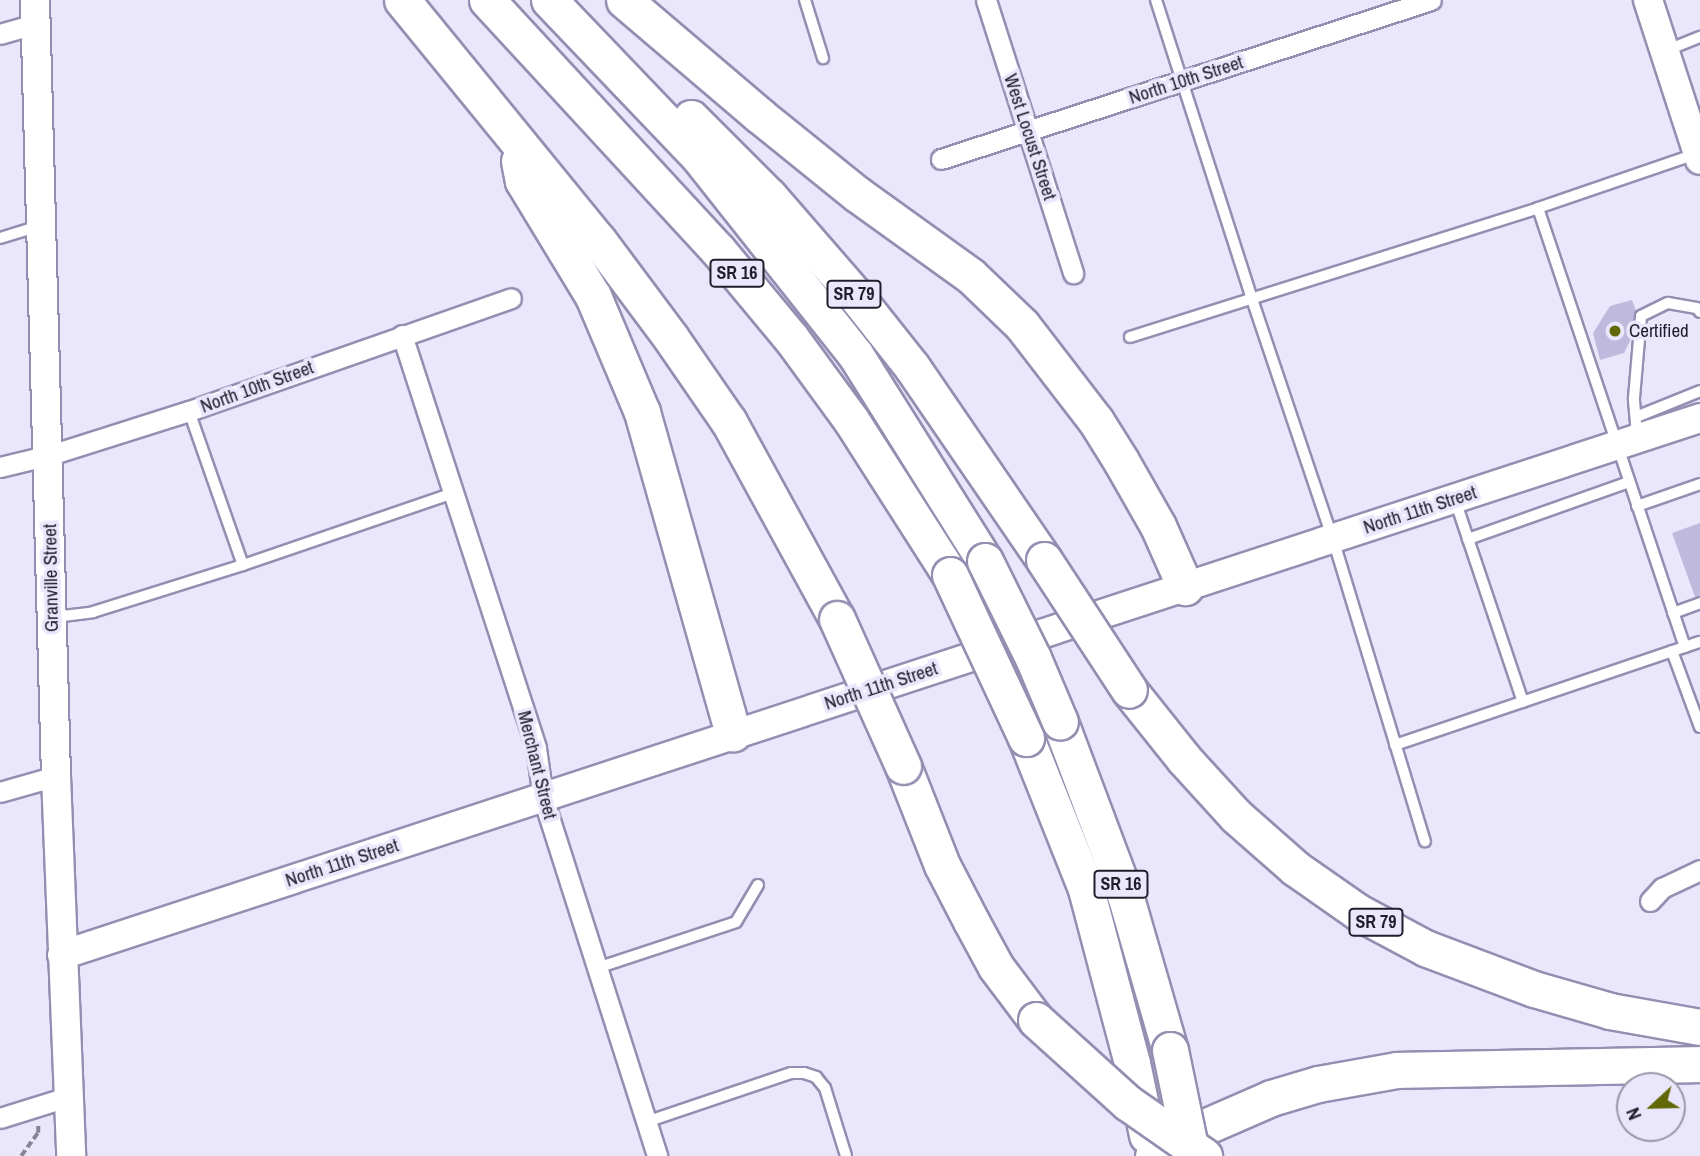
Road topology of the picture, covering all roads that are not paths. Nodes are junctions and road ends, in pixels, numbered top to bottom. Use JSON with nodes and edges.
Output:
{"nodes":[{"id":1,"x":402,"y":0,"type":"edge"},
{"id":2,"x":488,"y":0,"type":"edge"},
{"id":3,"x":549,"y":0,"type":"edge"},
{"id":4,"x":624,"y":0,"type":"edge"},
{"id":5,"x":805,"y":0,"type":"edge"},
{"id":6,"x":986,"y":0,"type":"edge"},
{"id":7,"x":1156,"y":0,"type":"edge"},
{"id":8,"x":1431,"y":0,"type":"edge"},
{"id":9,"x":1648,"y":0,"type":"edge"},
{"id":10,"x":35,"y":12,"type":"edge"},
{"id":11,"x":0,"y":34,"type":"edge"},
{"id":12,"x":1700,"y":37,"type":"edge"},
{"id":13,"x":1665,"y":51,"type":"junction"},
{"id":14,"x":823,"y":58,"type":"dead end"},
{"id":15,"x":618,"y":72,"type":"junction"},
{"id":16,"x":1183,"y":82,"type":"junction"},
{"id":17,"x":1028,"y":130,"type":"junction"},
{"id":18,"x":514,"y":137,"type":"junction"},
{"id":19,"x":1699,"y":155,"type":"edge"},
{"id":20,"x":941,"y":159,"type":"dead end"},
{"id":21,"x":1538,"y":208,"type":"junction"},
{"id":22,"x":41,"y":226,"type":"junction"},
{"id":23,"x":0,"y":238,"type":"edge"},
{"id":24,"x":1073,"y":273,"type":"dead end"},
{"id":25,"x":511,"y":298,"type":"dead end"},
{"id":26,"x":1252,"y":299,"type":"junction"},
{"id":27,"x":1700,"y":312,"type":"edge"},
{"id":28,"x":402,"y":335,"type":"junction"},
{"id":29,"x":1130,"y":337,"type":"dead end"},
{"id":30,"x":1700,"y":391,"type":"edge"},
{"id":31,"x":189,"y":411,"type":"junction"},
{"id":32,"x":1700,"y":418,"type":"edge"},
{"id":33,"x":1630,"y":434,"type":"junction"},
{"id":34,"x":50,"y":455,"type":"junction"},
{"id":35,"x":0,"y":467,"type":"edge"},
{"id":36,"x":1629,"y":482,"type":"junction"},
{"id":37,"x":1700,"y":484,"type":"edge"},
{"id":38,"x":453,"y":493,"type":"junction"},
{"id":39,"x":1454,"y":499,"type":"junction"},
{"id":40,"x":1637,"y":506,"type":"junction"},
{"id":41,"x":1333,"y":539,"type":"junction"},
{"id":42,"x":1468,"y":539,"type":"junction"},
{"id":43,"x":243,"y":565,"type":"junction"},
{"id":44,"x":1185,"y":587,"type":"junction"},
{"id":45,"x":1700,"y":603,"type":"edge"},
{"id":46,"x":1673,"y":612,"type":"junction"},
{"id":47,"x":52,"y":618,"type":"junction"},
{"id":48,"x":1700,"y":642,"type":"edge"},
{"id":49,"x":1685,"y":647,"type":"junction"},
{"id":50,"x":1672,"y":651,"type":"junction"},
{"id":51,"x":1523,"y":702,"type":"junction"},
{"id":52,"x":1700,"y":726,"type":"edge"},
{"id":53,"x":733,"y":733,"type":"junction"},
{"id":54,"x":1395,"y":745,"type":"junction"},
{"id":55,"x":56,"y":776,"type":"junction"},
{"id":56,"x":0,"y":792,"type":"edge"},
{"id":57,"x":543,"y":798,"type":"junction"},
{"id":58,"x":1425,"y":841,"type":"dead end"},
{"id":59,"x":1700,"y":870,"type":"edge"},
{"id":60,"x":758,"y":885,"type":"dead end"},
{"id":61,"x":1650,"y":901,"type":"dead end"},
{"id":62,"x":62,"y":955,"type":"junction"},
{"id":63,"x":597,"y":968,"type":"junction"},
{"id":64,"x":1700,"y":1027,"type":"edge"},
{"id":65,"x":1700,"y":1064,"type":"edge"},
{"id":66,"x":67,"y":1097,"type":"junction"},
{"id":67,"x":0,"y":1118,"type":"edge"},
{"id":68,"x":646,"y":1122,"type":"junction"},
{"id":69,"x":71,"y":1156,"type":"edge"},
{"id":70,"x":657,"y":1156,"type":"edge"},
{"id":71,"x":846,"y":1156,"type":"edge"},
{"id":72,"x":1152,"y":1156,"type":"edge"},
{"id":73,"x":1192,"y":1156,"type":"edge"},
{"id":74,"x":1204,"y":1156,"type":"edge"}],
"edges":[{"from":1,"to":18,"type":"highway"},
{"from":2,"to":72,"type":"highway","number":"SR 16","bridge":true},
{"from":3,"to":15,"type":"highway","number":"SR 16"},
{"from":4,"to":44,"type":"highway"},
{"from":5,"to":14,"type":"lane"},
{"from":6,"to":17,"type":"street","name":"West Locust Street"},
{"from":7,"to":16,"type":"lane"},
{"from":8,"to":16,"type":"street","name":"North 10th Street"},
{"from":9,"to":13,"type":"street"},
{"from":10,"to":11,"type":"street"},
{"from":10,"to":22,"type":"street","name":"Granville Street"},
{"from":12,"to":13,"type":"lane"},
{"from":13,"to":19,"type":"street"},
{"from":15,"to":64,"type":"highway","number":"SR 79","bridge":true},
{"from":15,"to":73,"type":"highway","number":"SR 16","bridge":true},
{"from":16,"to":17,"type":"street","name":"North 10th Street"},
{"from":16,"to":26,"type":"lane"},
{"from":17,"to":20,"type":"street","name":"North 10th Street"},
{"from":17,"to":24,"type":"street","name":"West Locust Street"},
{"from":18,"to":53,"type":"highway"},
{"from":18,"to":74,"type":"highway","bridge":true},
{"from":19,"to":21,"type":"lane"},
{"from":21,"to":26,"type":"lane"},
{"from":21,"to":33,"type":"lane"},
{"from":22,"to":23,"type":"lane"},
{"from":22,"to":34,"type":"street","name":"Granville Street"},
{"from":25,"to":28,"type":"street","name":"North 10th Street"},
{"from":26,"to":29,"type":"lane"},
{"from":26,"to":41,"type":"lane"},
{"from":27,"to":33,"type":"lane"},
{"from":28,"to":31,"type":"street","name":"North 10th Street"},
{"from":28,"to":38,"type":"street","name":"Merchant Street"},
{"from":30,"to":33,"type":"lane"},
{"from":31,"to":34,"type":"street","name":"North 10th Street"},
{"from":31,"to":43,"type":"lane"},
{"from":32,"to":33,"type":"street","name":"North 11th Street"},
{"from":33,"to":36,"type":"lane"},
{"from":33,"to":39,"type":"street","name":"North 11th Street"},
{"from":34,"to":35,"type":"street","name":"North 10th Street"},
{"from":34,"to":47,"type":"street","name":"Granville Street"},
{"from":36,"to":40,"type":"lane"},
{"from":36,"to":42,"type":"lane"},
{"from":37,"to":40,"type":"lane"},
{"from":38,"to":43,"type":"lane"},
{"from":38,"to":57,"type":"street","name":"Merchant Street"},
{"from":39,"to":41,"type":"street","name":"North 11th Street"},
{"from":39,"to":42,"type":"lane"},
{"from":40,"to":46,"type":"lane"},
{"from":41,"to":44,"type":"street","name":"North 11th Street"},
{"from":41,"to":54,"type":"lane"},
{"from":42,"to":51,"type":"lane"},
{"from":43,"to":47,"type":"lane"},
{"from":44,"to":53,"type":"street","name":"North 11th Street"},
{"from":45,"to":46,"type":"lane"},
{"from":46,"to":49,"type":"lane"},
{"from":47,"to":55,"type":"street","name":"Granville Street"},
{"from":48,"to":49,"type":"lane"},
{"from":49,"to":50,"type":"lane"},
{"from":50,"to":51,"type":"lane"},
{"from":50,"to":52,"type":"lane"},
{"from":51,"to":54,"type":"lane"},
{"from":53,"to":57,"type":"street","name":"North 11th Street"},
{"from":54,"to":58,"type":"lane"},
{"from":55,"to":56,"type":"street"},
{"from":55,"to":62,"type":"street","name":"Granville Street"},
{"from":57,"to":62,"type":"street","name":"North 11th Street"},
{"from":57,"to":63,"type":"street","name":"Merchant Street"},
{"from":59,"to":61,"type":"street"},
{"from":60,"to":63,"type":"lane"},
{"from":62,"to":66,"type":"street","name":"Granville Street"},
{"from":63,"to":68,"type":"street","name":"Merchant Street"},
{"from":65,"to":72,"type":"highway"},
{"from":66,"to":67,"type":"street"},
{"from":66,"to":69,"type":"street","name":"Granville Street"},
{"from":68,"to":70,"type":"street","name":"Merchant Street"},
{"from":68,"to":71,"type":"lane"}]}
